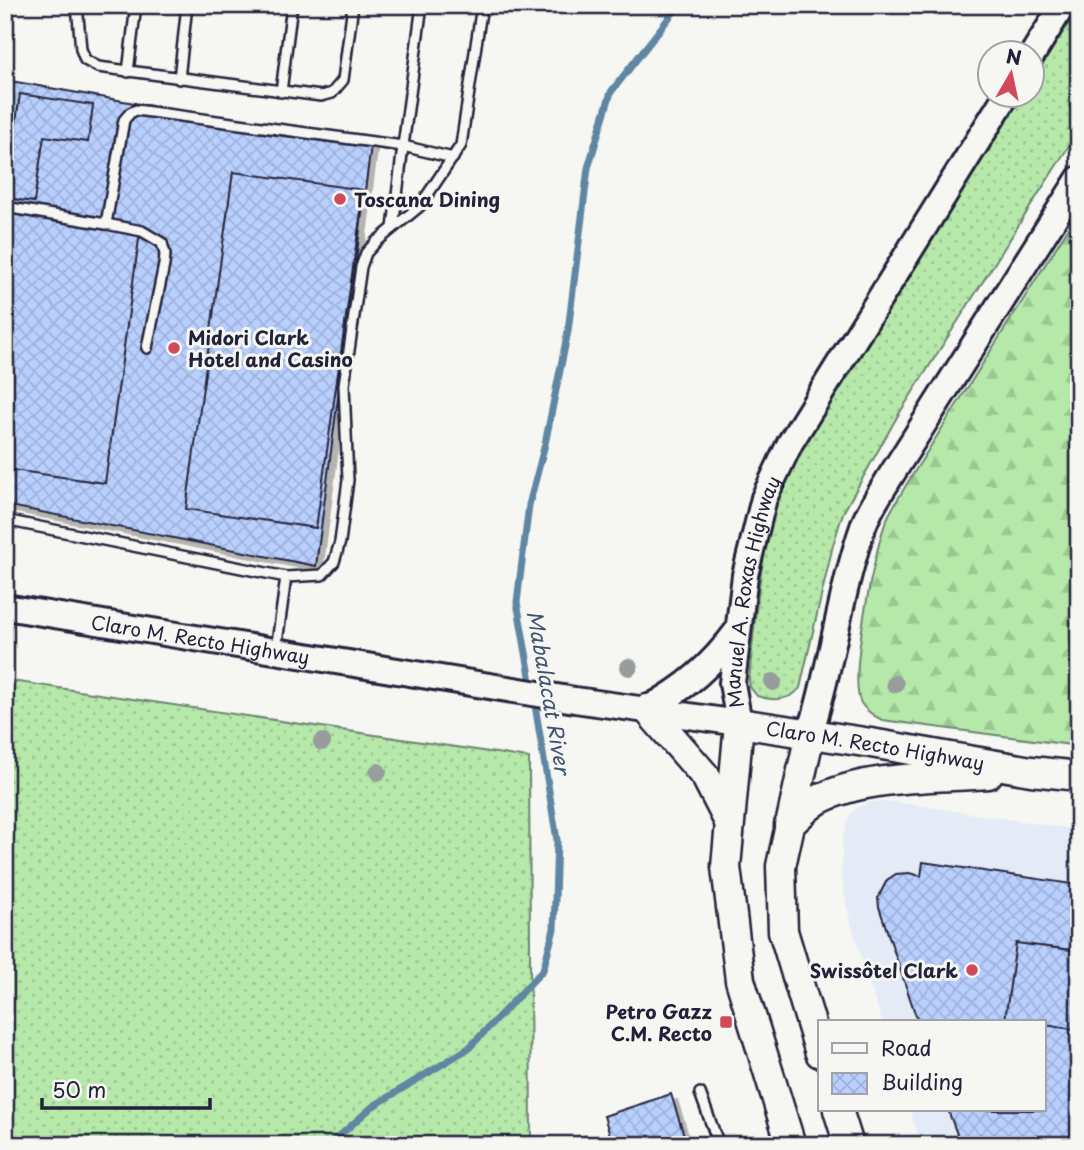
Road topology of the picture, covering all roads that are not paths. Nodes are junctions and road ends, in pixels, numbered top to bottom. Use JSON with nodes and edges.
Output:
{"nodes":[{"id":1,"x":77,"y":5,"type":"edge"},
{"id":2,"x":136,"y":5,"type":"edge"},
{"id":3,"x":187,"y":5,"type":"edge"},
{"id":4,"x":292,"y":5,"type":"edge"},
{"id":5,"x":353,"y":5,"type":"edge"},
{"id":6,"x":422,"y":5,"type":"edge"},
{"id":7,"x":482,"y":5,"type":"edge"},
{"id":8,"x":1063,"y":5,"type":"edge"},
{"id":9,"x":1042,"y":38,"type":"edge"},
{"id":10,"x":128,"y":72,"type":"junction"},
{"id":11,"x":179,"y":79,"type":"junction"},
{"id":12,"x":281,"y":92,"type":"junction"},
{"id":13,"x":998,"y":108,"type":"edge"},
{"id":14,"x":403,"y":146,"type":"junction"},
{"id":15,"x":453,"y":158,"type":"junction"},
{"id":16,"x":1079,"y":179,"type":"edge"},
{"id":17,"x":5,"y":207,"type":"edge"},
{"id":18,"x":106,"y":225,"type":"junction"},
{"id":19,"x":393,"y":228,"type":"junction"},
{"id":20,"x":147,"y":348,"type":"dead end"},
{"id":21,"x":5,"y":520,"type":"edge"},
{"id":22,"x":286,"y":578,"type":"junction"},
{"id":23,"x":5,"y":607,"type":"edge"},
{"id":24,"x":738,"y":629,"type":"junction"},
{"id":25,"x":276,"y":652,"type":"junction"},
{"id":26,"x":647,"y":709,"type":"junction"},
{"id":27,"x":739,"y":723,"type":"junction"},
{"id":28,"x":810,"y":734,"type":"junction"},
{"id":29,"x":1031,"y":771,"type":"junction"},
{"id":30,"x":1079,"y":776,"type":"edge"},
{"id":31,"x":730,"y":824,"type":"junction"},
{"id":32,"x":789,"y":825,"type":"junction"},
{"id":33,"x":818,"y":1046,"type":"edge"},
{"id":34,"x":700,"y":1093,"type":"dead end"},
{"id":35,"x":839,"y":1112,"type":"edge"},
{"id":36,"x":719,"y":1145,"type":"edge"},
{"id":37,"x":791,"y":1145,"type":"edge"},
{"id":38,"x":849,"y":1145,"type":"edge"}],
"edges":[{"from":1,"to":10,"type":"lane"},
{"from":2,"to":10,"type":"lane"},
{"from":3,"to":11,"type":"lane"},
{"from":4,"to":12,"type":"lane"},
{"from":5,"to":12,"type":"lane"},
{"from":6,"to":14,"type":"lane"},
{"from":7,"to":15,"type":"lane"},
{"from":8,"to":9,"type":"main road"},
{"from":10,"to":11,"type":"lane"},
{"from":11,"to":12,"type":"lane"},
{"from":13,"to":24,"type":"main road","name":"Manuel A. Roxas Highway"},
{"from":14,"to":15,"type":"lane"},
{"from":14,"to":18,"type":"lane"},
{"from":14,"to":19,"type":"lane"},
{"from":15,"to":19,"type":"lane"},
{"from":16,"to":28,"type":"main road"},
{"from":17,"to":18,"type":"lane"},
{"from":18,"to":20,"type":"lane"},
{"from":19,"to":22,"type":"lane"},
{"from":21,"to":22,"type":"lane"},
{"from":22,"to":25,"type":"lane"},
{"from":23,"to":25,"type":"main road","name":"Claro M. Recto Highway"},
{"from":24,"to":26,"type":"main road"},
{"from":24,"to":27,"type":"main road","name":"Manuel A. Roxas Highway"},
{"from":25,"to":26,"type":"main road","name":"Claro M. Recto Highway"},
{"from":26,"to":27,"type":"main road","name":"Claro M. Recto Highway"},
{"from":26,"to":31,"type":"main road"},
{"from":27,"to":28,"type":"main road","name":"Claro M. Recto Highway"},
{"from":27,"to":31,"type":"main road","name":"Manuel A. Roxas Highway"},
{"from":28,"to":29,"type":"main road","name":"Claro M. Recto Highway"},
{"from":28,"to":32,"type":"main road"},
{"from":29,"to":30,"type":"main road","name":"Claro M. Recto Highway"},
{"from":29,"to":32,"type":"main road"},
{"from":31,"to":37,"type":"main road","name":"Manuel A. Roxas Highway"},
{"from":32,"to":33,"type":"main road"},
{"from":34,"to":36,"type":"lane"},
{"from":35,"to":38,"type":"main road"}]}
